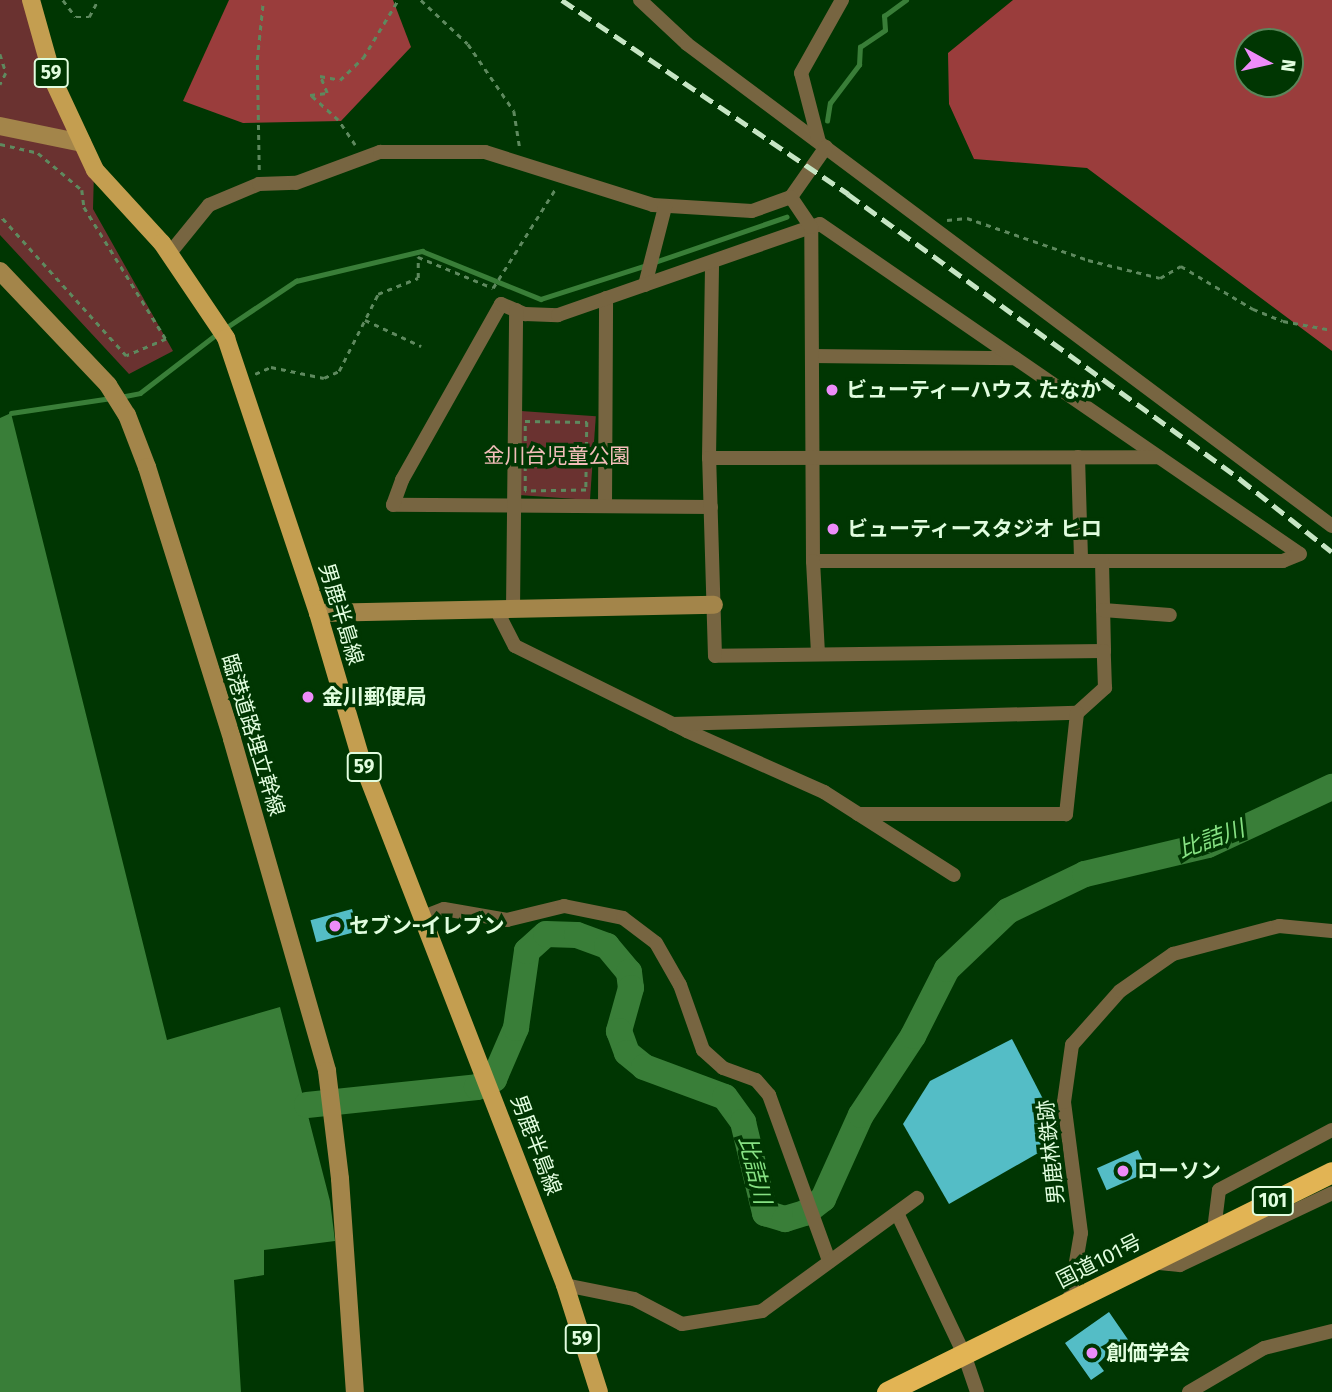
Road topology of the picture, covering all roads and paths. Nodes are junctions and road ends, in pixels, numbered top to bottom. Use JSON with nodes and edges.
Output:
{"nodes":[{"id":1,"x":31,"y":0,"type":"edge"},
{"id":2,"x":63,"y":0,"type":"edge"},
{"id":3,"x":98,"y":0,"type":"edge"},
{"id":4,"x":398,"y":0,"type":"edge"},
{"id":5,"x":421,"y":0,"type":"edge"},
{"id":6,"x":640,"y":0,"type":"edge"},
{"id":7,"x":842,"y":0,"type":"edge"},
{"id":8,"x":263,"y":2,"type":"dead end"},
{"id":9,"x":0,"y":54,"type":"edge"},
{"id":10,"x":0,"y":85,"type":"edge"},
{"id":11,"x":0,"y":126,"type":"edge"},
{"id":12,"x":82,"y":143,"type":"junction"},
{"id":13,"x":0,"y":144,"type":"edge"},
{"id":14,"x":823,"y":144,"type":"junction"},
{"id":15,"x":364,"y":158,"type":"junction"},
{"id":16,"x":517,"y":162,"type":"junction"},
{"id":17,"x":563,"y":177,"type":"junction"},
{"id":18,"x":259,"y":184,"type":"junction"},
{"id":19,"x":792,"y":197,"type":"junction"},
{"id":20,"x":665,"y":206,"type":"junction"},
{"id":21,"x":0,"y":216,"type":"edge"},
{"id":22,"x":929,"y":223,"type":"junction"},
{"id":23,"x":811,"y":227,"type":"junction"},
{"id":24,"x":170,"y":253,"type":"junction"},
{"id":25,"x":712,"y":262,"type":"junction"},
{"id":26,"x":0,"y":271,"type":"edge"},
{"id":27,"x":645,"y":285,"type":"junction"},
{"id":28,"x":606,"y":299,"type":"junction"},
{"id":29,"x":516,"y":310,"type":"junction"},
{"id":30,"x":365,"y":320,"type":"junction"},
{"id":31,"x":1332,"y":330,"type":"edge"},
{"id":32,"x":421,"y":346,"type":"dead end"},
{"id":33,"x":812,"y":356,"type":"junction"},
{"id":34,"x":1015,"y":358,"type":"junction"},
{"id":35,"x":242,"y":379,"type":"junction"},
{"id":36,"x":587,"y":422,"type":"joint"},
{"id":37,"x":1078,"y":457,"type":"junction"},
{"id":38,"x":1159,"y":457,"type":"junction"},
{"id":39,"x":709,"y":458,"type":"junction"},
{"id":40,"x":813,"y":459,"type":"junction"},
{"id":41,"x":512,"y":506,"type":"junction"},
{"id":42,"x":605,"y":506,"type":"junction"},
{"id":43,"x":711,"y":507,"type":"junction"},
{"id":44,"x":1332,"y":526,"type":"edge"},
{"id":45,"x":813,"y":561,"type":"junction"},
{"id":46,"x":1081,"y":561,"type":"junction"},
{"id":47,"x":1102,"y":561,"type":"junction"},
{"id":48,"x":714,"y":605,"type":"junction"},
{"id":49,"x":505,"y":610,"type":"junction"},
{"id":50,"x":1103,"y":610,"type":"junction"},
{"id":51,"x":318,"y":613,"type":"junction"},
{"id":52,"x":1170,"y":615,"type":"dead end"},
{"id":53,"x":1104,"y":651,"type":"junction"},
{"id":54,"x":818,"y":654,"type":"junction"},
{"id":55,"x":1077,"y":713,"type":"junction"},
{"id":56,"x":671,"y":724,"type":"junction"},
{"id":57,"x":858,"y":814,"type":"junction"},
{"id":58,"x":954,"y":875,"type":"dead end"},
{"id":59,"x":423,"y":917,"type":"junction"},
{"id":60,"x":1332,"y":931,"type":"edge"},
{"id":61,"x":1332,"y":1130,"type":"edge"},
{"id":62,"x":1332,"y":1172,"type":"edge"},
{"id":63,"x":1332,"y":1193,"type":"edge"},
{"id":64,"x":917,"y":1198,"type":"dead end"},
{"id":65,"x":897,"y":1213,"type":"junction"},
{"id":66,"x":1214,"y":1230,"type":"junction"},
{"id":67,"x":829,"y":1261,"type":"junction"},
{"id":68,"x":1150,"y":1262,"type":"junction"},
{"id":69,"x":565,"y":1285,"type":"junction"},
{"id":70,"x":1069,"y":1303,"type":"junction"},
{"id":71,"x":1332,"y":1331,"type":"edge"},
{"id":72,"x":964,"y":1354,"type":"junction"},
{"id":73,"x":355,"y":1392,"type":"edge"},
{"id":74,"x":599,"y":1392,"type":"edge"},
{"id":75,"x":887,"y":1392,"type":"edge"},
{"id":76,"x":977,"y":1392,"type":"edge"},
{"id":77,"x":1189,"y":1392,"type":"edge"}],
"edges":[{"from":1,"to":12,"type":"main road","name":"男鹿半島線","number":"59"},
{"from":2,"to":3,"type":"path"},
{"from":4,"to":15,"type":"path"},
{"from":5,"to":16,"type":"path"},
{"from":6,"to":14,"type":"street"},
{"from":7,"to":14,"type":"street"},
{"from":8,"to":18,"type":"path"},
{"from":9,"to":10,"type":"path"},
{"from":11,"to":12,"type":"street"},
{"from":12,"to":24,"type":"main road","name":"男鹿半島線","number":"59"},
{"from":13,"to":21,"type":"path"},
{"from":14,"to":19,"type":"street"},
{"from":14,"to":22,"type":"street"},
{"from":15,"to":16,"type":"street"},
{"from":15,"to":18,"type":"street"},
{"from":16,"to":17,"type":"street"},
{"from":17,"to":20,"type":"street"},
{"from":17,"to":30,"type":"path"},
{"from":18,"to":24,"type":"street"},
{"from":19,"to":20,"type":"street"},
{"from":19,"to":23,"type":"street"},
{"from":20,"to":27,"type":"street"},
{"from":22,"to":31,"type":"path"},
{"from":22,"to":44,"type":"street"},
{"from":23,"to":25,"type":"street"},
{"from":23,"to":33,"type":"street"},
{"from":23,"to":34,"type":"street"},
{"from":24,"to":35,"type":"main road","name":"男鹿半島線","number":"59"},
{"from":25,"to":27,"type":"street"},
{"from":25,"to":39,"type":"street"},
{"from":26,"to":73,"type":"street","name":"臨港道路埋立幹線"},
{"from":27,"to":28,"type":"street"},
{"from":28,"to":29,"type":"street"},
{"from":28,"to":42,"type":"street"},
{"from":29,"to":41,"type":"street"},
{"from":29,"to":41,"type":"street"},
{"from":30,"to":32,"type":"path"},
{"from":30,"to":35,"type":"path"},
{"from":33,"to":34,"type":"street"},
{"from":33,"to":40,"type":"street"},
{"from":34,"to":38,"type":"street"},
{"from":35,"to":51,"type":"main road","name":"男鹿半島線","number":"59"},
{"from":36,"to":36,"type":"path"},
{"from":37,"to":38,"type":"street"},
{"from":37,"to":40,"type":"street"},
{"from":37,"to":46,"type":"street"},
{"from":38,"to":47,"type":"street"},
{"from":39,"to":40,"type":"street"},
{"from":39,"to":43,"type":"street"},
{"from":40,"to":45,"type":"street"},
{"from":41,"to":42,"type":"street"},
{"from":41,"to":49,"type":"street"},
{"from":42,"to":43,"type":"street"},
{"from":43,"to":48,"type":"street"},
{"from":45,"to":46,"type":"street"},
{"from":45,"to":54,"type":"street"},
{"from":46,"to":47,"type":"street"},
{"from":47,"to":50,"type":"street"},
{"from":48,"to":49,"type":"street"},
{"from":48,"to":54,"type":"street"},
{"from":49,"to":51,"type":"street"},
{"from":49,"to":56,"type":"street"},
{"from":50,"to":52,"type":"street"},
{"from":50,"to":53,"type":"street"},
{"from":51,"to":59,"type":"main road","name":"男鹿半島線","number":"59"},
{"from":53,"to":54,"type":"street"},
{"from":53,"to":55,"type":"street"},
{"from":55,"to":56,"type":"street"},
{"from":55,"to":57,"type":"street"},
{"from":56,"to":57,"type":"street"},
{"from":57,"to":58,"type":"street"},
{"from":59,"to":67,"type":"street"},
{"from":59,"to":69,"type":"main road","name":"男鹿半島線","number":"59"},
{"from":60,"to":70,"type":"street","name":"男鹿林鉄跡"},
{"from":61,"to":66,"type":"street"},
{"from":62,"to":66,"type":"highway","name":"国道101号","number":"101"},
{"from":63,"to":68,"type":"street"},
{"from":64,"to":65,"type":"street"},
{"from":65,"to":67,"type":"street"},
{"from":65,"to":72,"type":"street"},
{"from":66,"to":68,"type":"highway","name":"国道101号","number":"101"},
{"from":67,"to":69,"type":"street"},
{"from":68,"to":70,"type":"highway","name":"国道101号","number":"101"},
{"from":69,"to":74,"type":"main road","name":"男鹿半島線","number":"59"},
{"from":70,"to":72,"type":"highway","name":"国道101号","number":"101"},
{"from":71,"to":77,"type":"street"},
{"from":72,"to":75,"type":"highway","name":"国道101号","number":"101"},
{"from":72,"to":76,"type":"street"}]}
